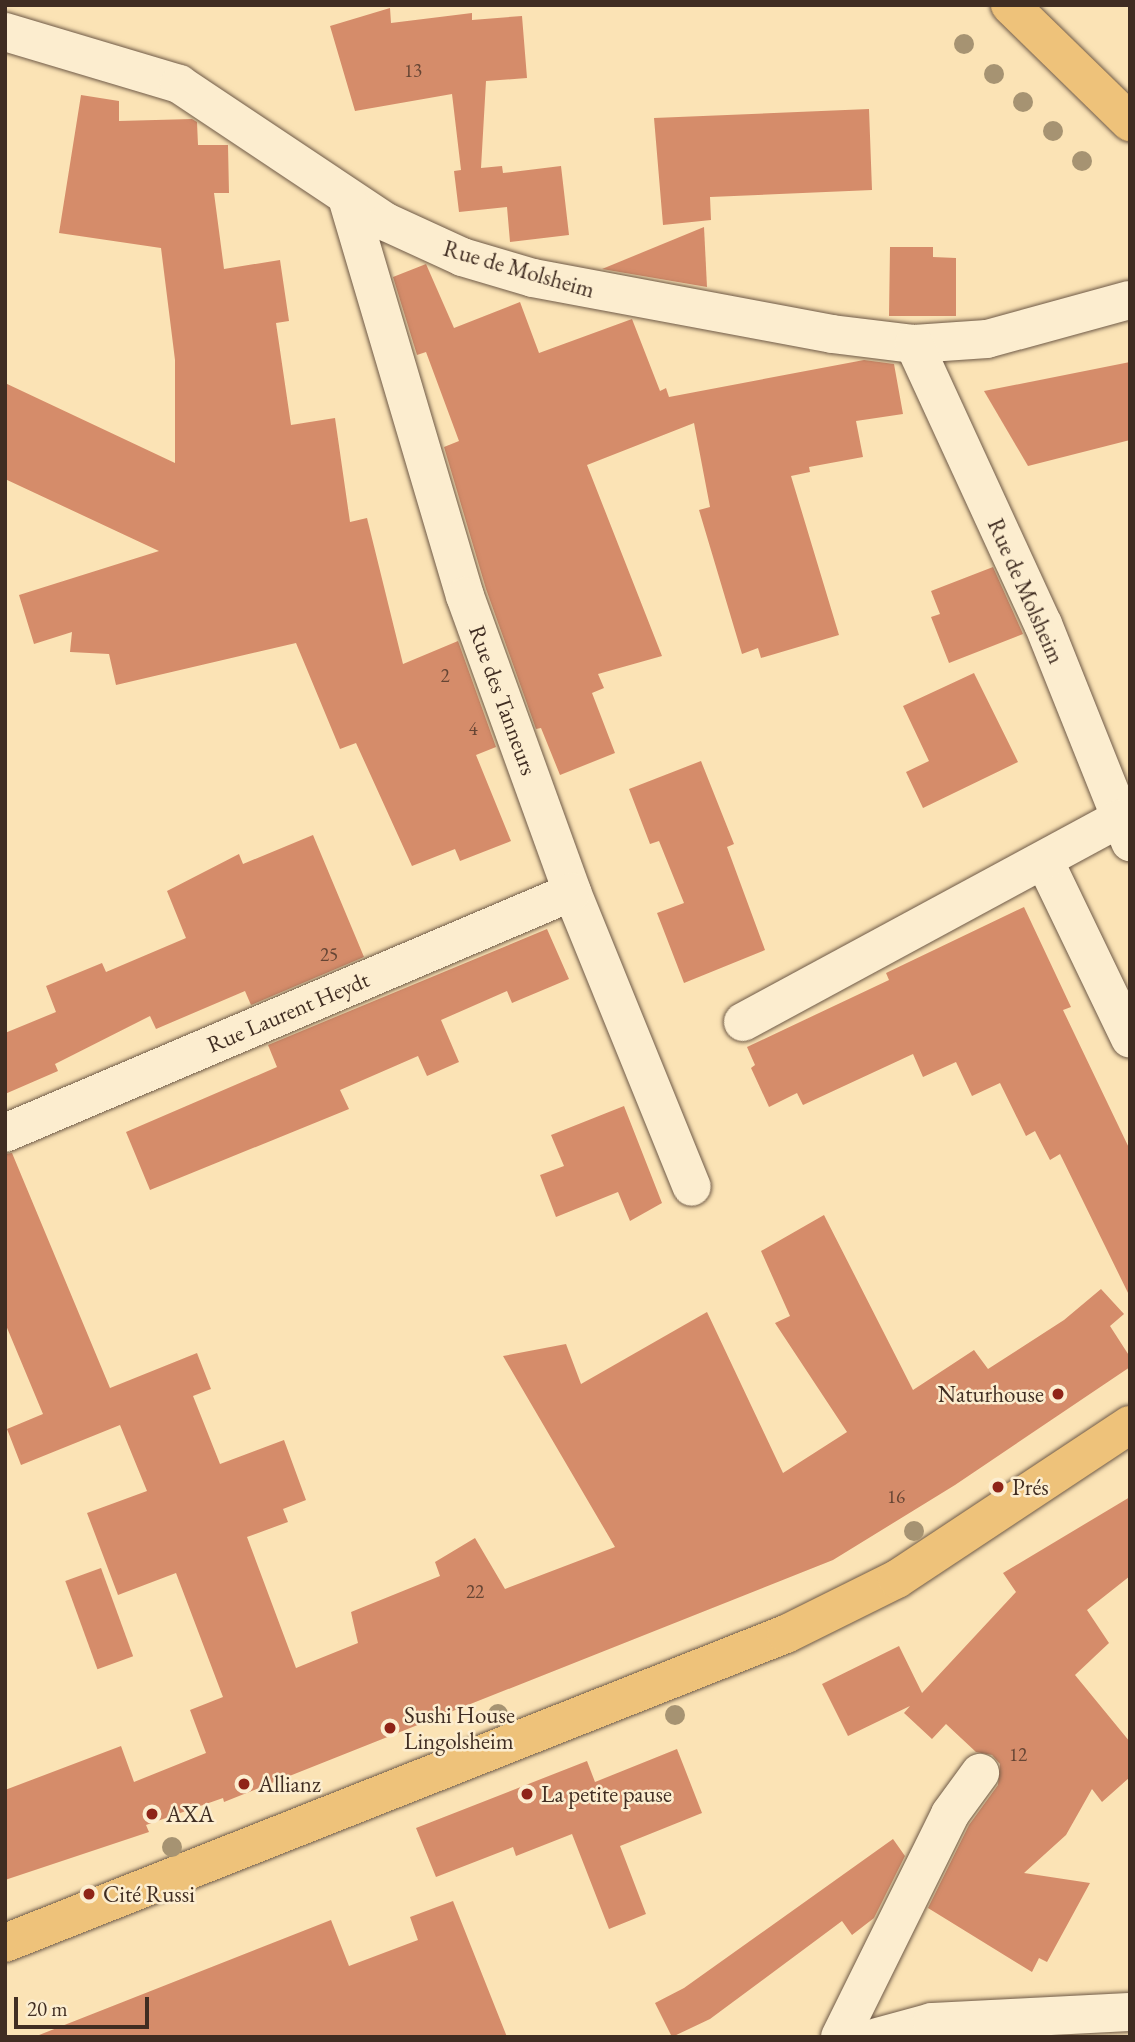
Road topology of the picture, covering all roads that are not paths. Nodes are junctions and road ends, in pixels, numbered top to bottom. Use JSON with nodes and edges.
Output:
{"nodes":[{"id":1,"x":1010,"y":5,"type":"edge"},
{"id":2,"x":5,"y":32,"type":"edge"},
{"id":3,"x":1130,"y":122,"type":"edge"},
{"id":4,"x":348,"y":201,"type":"junction"},
{"id":5,"x":1130,"y":300,"type":"edge"},
{"id":6,"x":914,"y":344,"type":"junction"},
{"id":7,"x":1124,"y":830,"type":"edge"},
{"id":8,"x":1045,"y":862,"type":"junction"},
{"id":9,"x":572,"y":892,"type":"junction"},
{"id":10,"x":743,"y":1022,"type":"dead end"},
{"id":11,"x":1130,"y":1039,"type":"edge"},
{"id":12,"x":5,"y":1133,"type":"edge"},
{"id":13,"x":692,"y":1187,"type":"dead end"},
{"id":14,"x":1130,"y":1425,"type":"edge"},
{"id":15,"x":979,"y":1773,"type":"dead end"},
{"id":16,"x":5,"y":1943,"type":"edge"},
{"id":17,"x":1128,"y":2011,"type":"edge"},
{"id":18,"x":840,"y":2037,"type":"edge"},
{"id":19,"x":877,"y":2037,"type":"edge"}],
"edges":[{"from":1,"to":3,"type":"main road"},
{"from":2,"to":4,"type":"street","name":"Rue de Molsheim"},
{"from":4,"to":6,"type":"street","name":"Rue de Molsheim"},
{"from":4,"to":9,"type":"street","name":"Rue des Tanneurs"},
{"from":5,"to":6,"type":"street","name":"Rue de Molsheim"},
{"from":6,"to":7,"type":"street","name":"Rue de Molsheim"},
{"from":7,"to":8,"type":"street"},
{"from":8,"to":10,"type":"street"},
{"from":8,"to":11,"type":"street"},
{"from":9,"to":12,"type":"street","name":"Rue Laurent Heydt"},
{"from":9,"to":13,"type":"street","name":"Rue des Tanneurs"},
{"from":14,"to":16,"type":"main road"},
{"from":15,"to":18,"type":"street"},
{"from":17,"to":19,"type":"street"}]}
